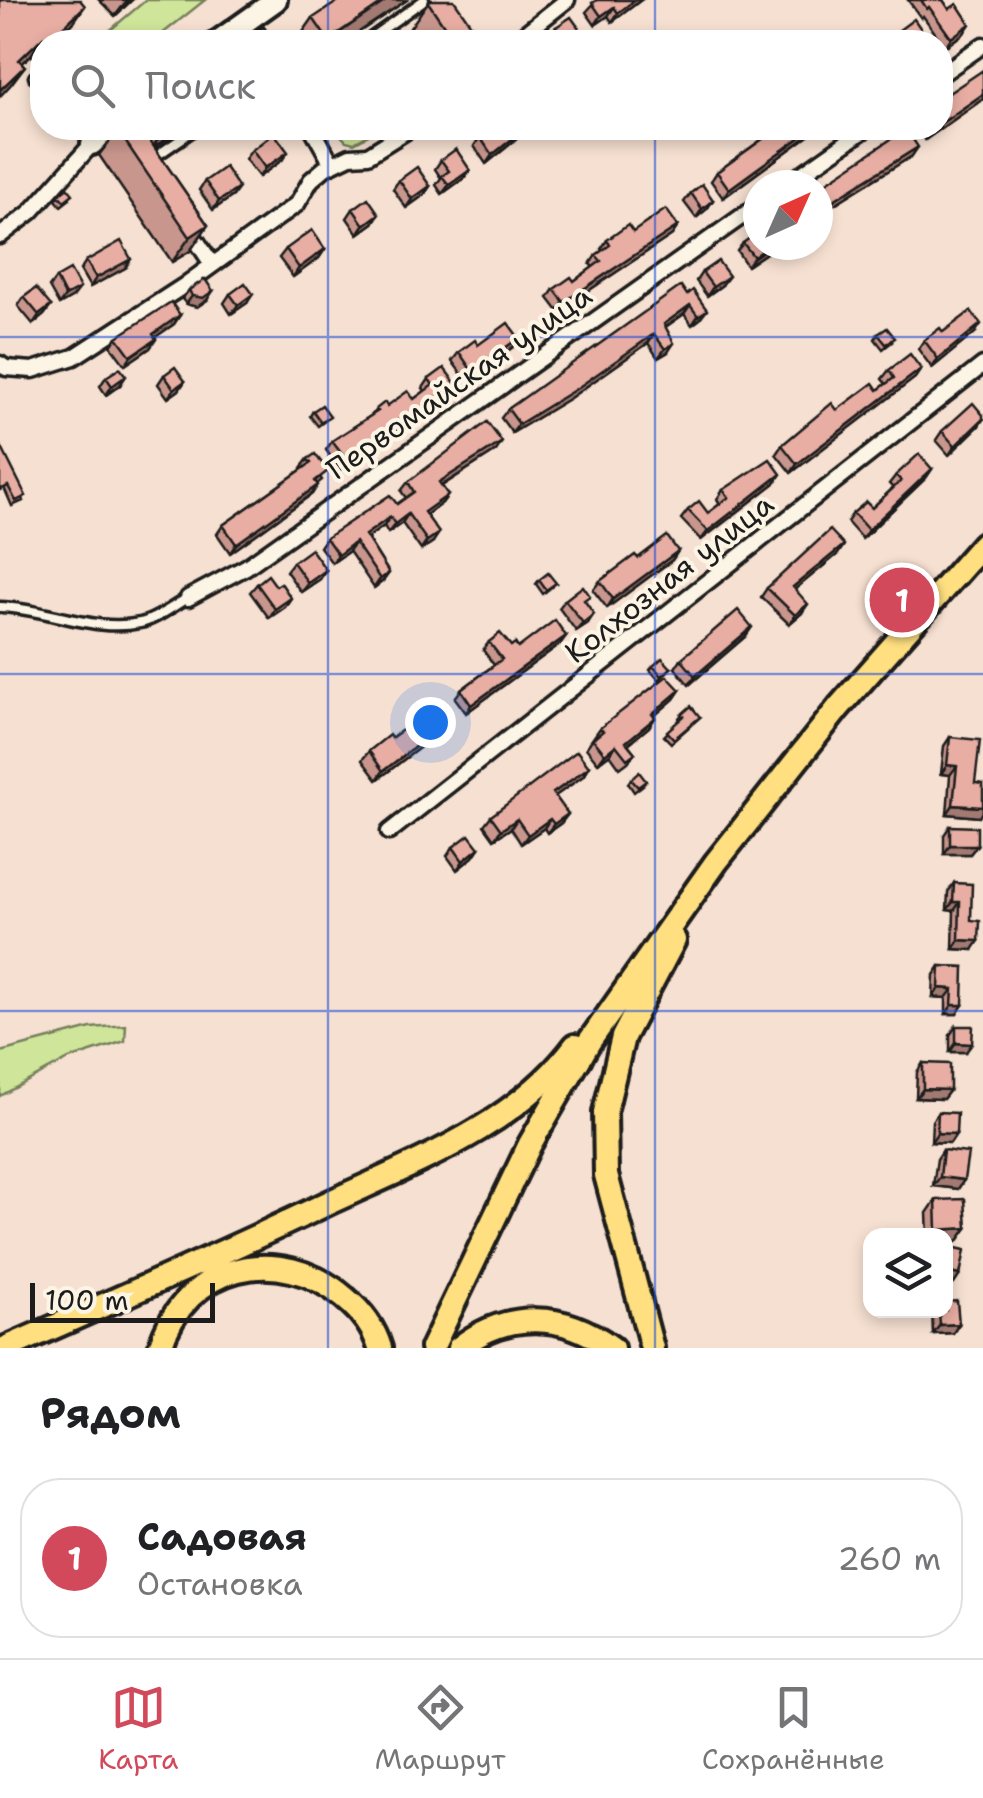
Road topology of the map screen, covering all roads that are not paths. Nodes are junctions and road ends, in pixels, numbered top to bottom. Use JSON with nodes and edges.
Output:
{"nodes":[{"id":1,"x":276,"y":0,"type":"edge"},
{"id":2,"x":424,"y":0,"type":"edge"},
{"id":3,"x":567,"y":0,"type":"edge"},
{"id":4,"x":242,"y":30,"type":"edge"},
{"id":5,"x":382,"y":30,"type":"edge"},
{"id":6,"x":529,"y":30,"type":"edge"},
{"id":7,"x":983,"y":45,"type":"edge"},
{"id":8,"x":953,"y":67,"type":"edge"},
{"id":9,"x":88,"y":140,"type":"edge"},
{"id":10,"x":96,"y":140,"type":"edge"},
{"id":11,"x":319,"y":140,"type":"edge"},
{"id":12,"x":391,"y":140,"type":"edge"},
{"id":13,"x":850,"y":140,"type":"edge"},
{"id":14,"x":92,"y":144,"type":"junction"},
{"id":15,"x":132,"y":146,"type":"edge"},
{"id":16,"x":332,"y":164,"type":"junction"},
{"id":17,"x":807,"y":170,"type":"edge"},
{"id":18,"x":155,"y":178,"type":"edge"},
{"id":19,"x":743,"y":216,"type":"edge"},
{"id":20,"x":184,"y":221,"type":"edge"},
{"id":21,"x":1,"y":234,"type":"edge"},
{"id":22,"x":212,"y":264,"type":"junction"},
{"id":23,"x":0,"y":364,"type":"edge"},
{"id":24,"x":983,"y":366,"type":"edge"},
{"id":25,"x":983,"y":544,"type":"edge"},
{"id":26,"x":188,"y":598,"type":"joint"},
{"id":27,"x":0,"y":607,"type":"edge"},
{"id":28,"x":389,"y":832,"type":"dead end"},
{"id":29,"x":716,"y":862,"type":"junction"},
{"id":30,"x":684,"y":905,"type":"junction"},
{"id":31,"x":6,"y":1348,"type":"edge"},
{"id":32,"x":160,"y":1348,"type":"edge"},
{"id":33,"x":380,"y":1348,"type":"edge"},
{"id":34,"x":432,"y":1348,"type":"edge"},
{"id":35,"x":460,"y":1348,"type":"edge"},
{"id":36,"x":612,"y":1348,"type":"edge"},
{"id":37,"x":652,"y":1348,"type":"edge"}],
"edges":[{"from":1,"to":4,"type":"street"},
{"from":2,"to":5,"type":"lane"},
{"from":3,"to":6,"type":"street"},
{"from":7,"to":8,"type":"street"},
{"from":9,"to":14,"type":"lane"},
{"from":10,"to":14,"type":"street"},
{"from":11,"to":16,"type":"street"},
{"from":12,"to":16,"type":"street"},
{"from":13,"to":17,"type":"street"},
{"from":14,"to":21,"type":"street"},
{"from":15,"to":18,"type":"street"},
{"from":16,"to":22,"type":"street"},
{"from":19,"to":26,"type":"street","name":"Первомайская улица"},
{"from":20,"to":22,"type":"street"},
{"from":22,"to":23,"type":"street"},
{"from":24,"to":28,"type":"street","name":"Колхозная улица"},
{"from":25,"to":29,"type":"main road"},
{"from":26,"to":27,"type":"lane"},
{"from":29,"to":30,"type":"main road"},
{"from":29,"to":37,"type":"main road"},
{"from":30,"to":31,"type":"main road"},
{"from":30,"to":34,"type":"main road"},
{"from":32,"to":33,"type":"main road"},
{"from":35,"to":36,"type":"main road"}]}
